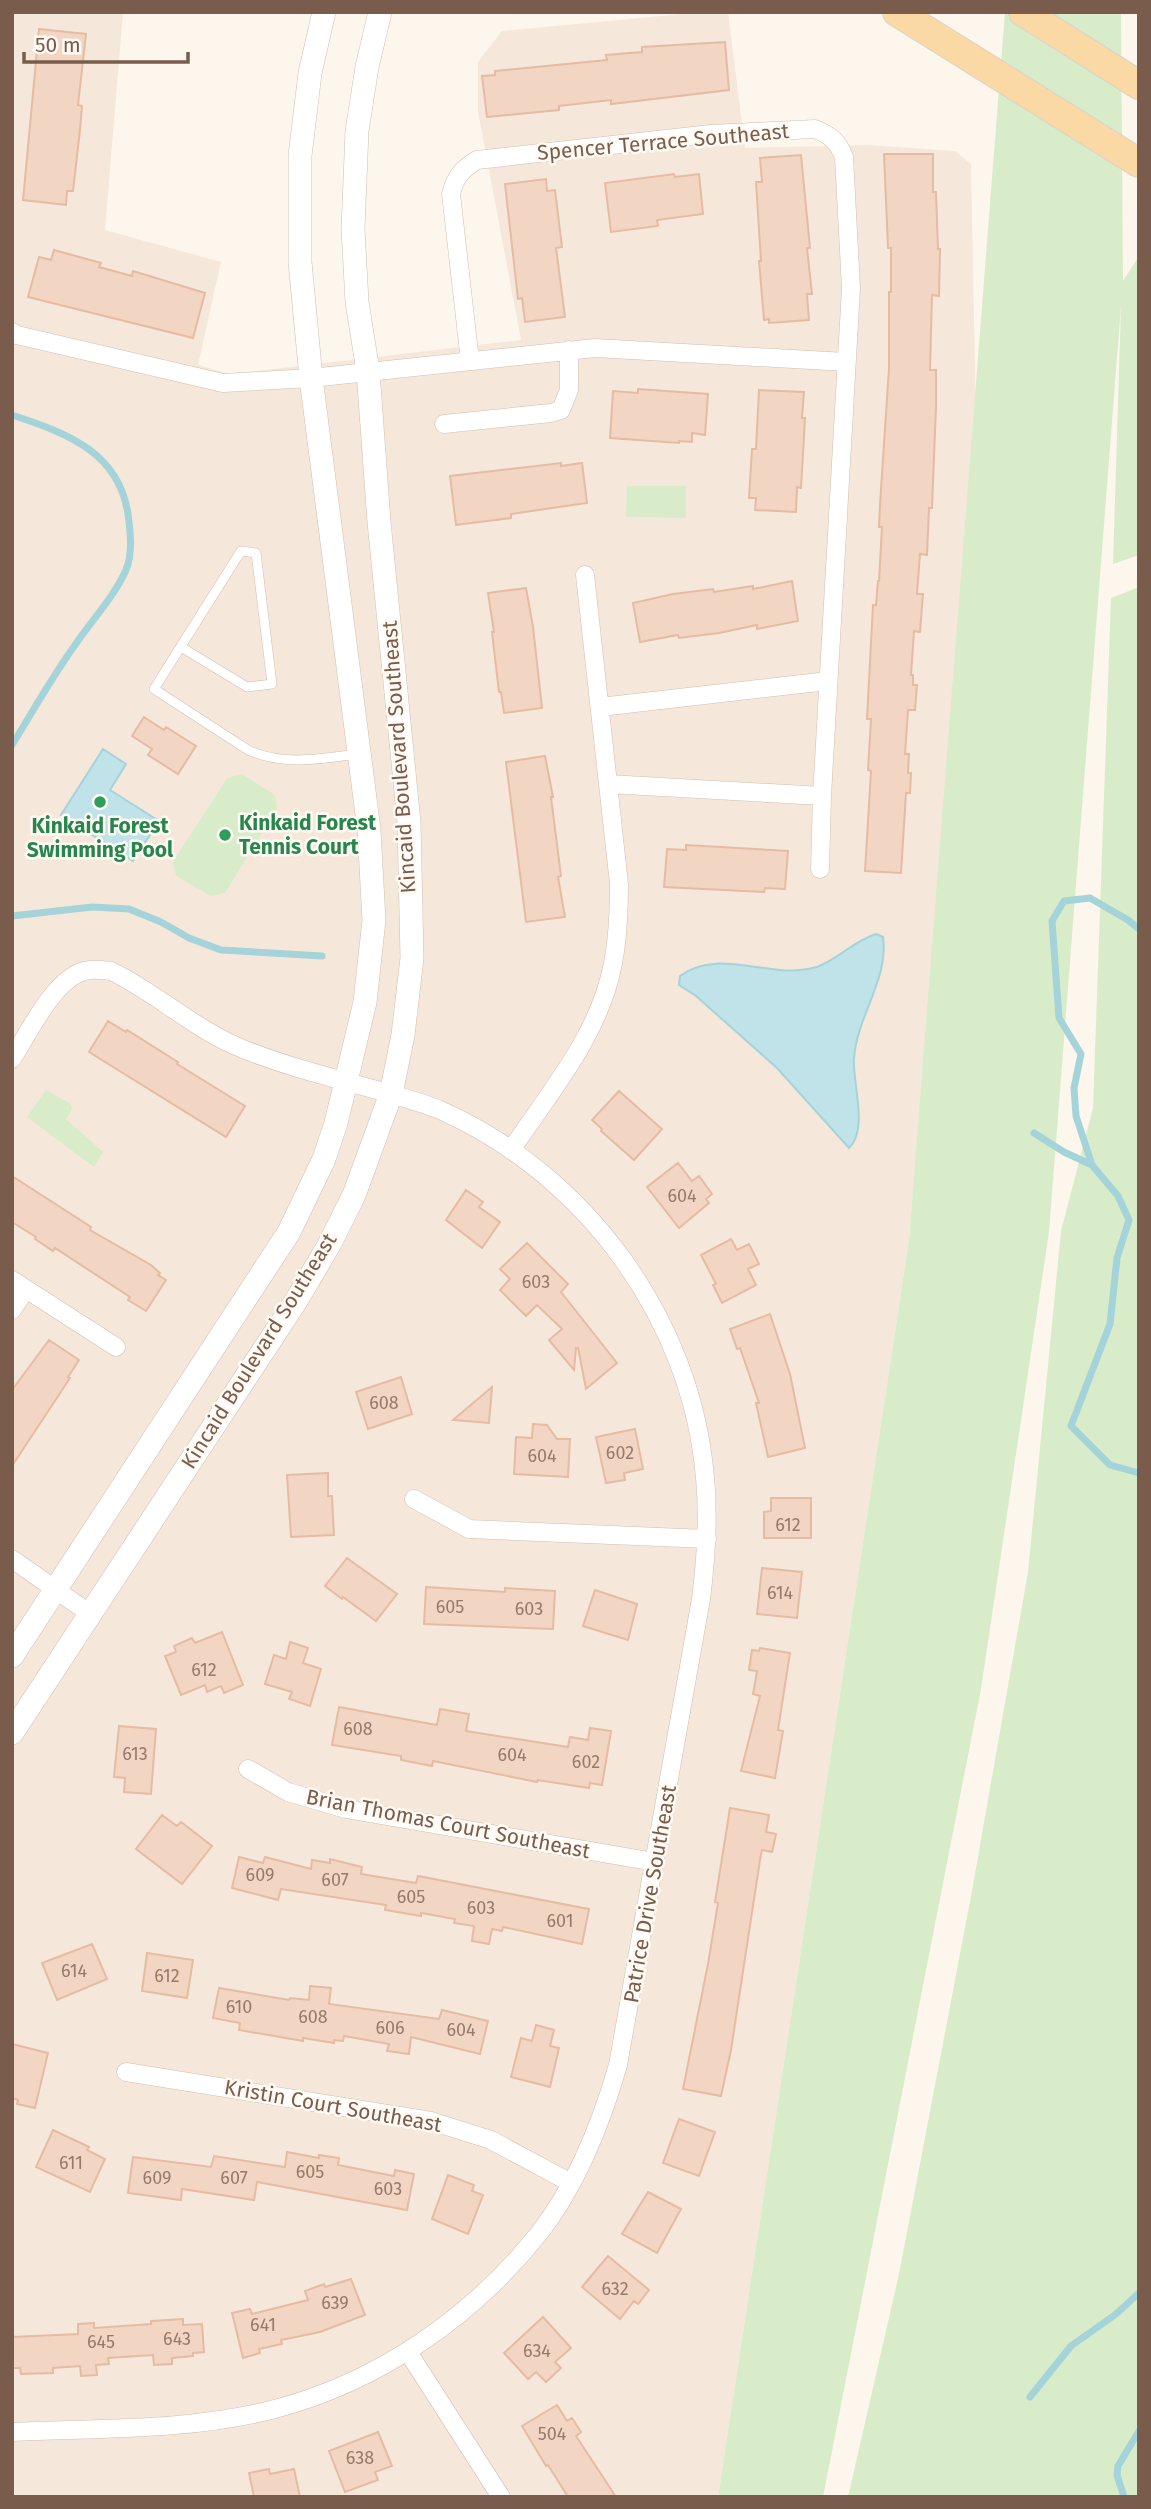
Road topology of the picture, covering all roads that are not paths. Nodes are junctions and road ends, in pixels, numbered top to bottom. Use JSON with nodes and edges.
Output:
{"nodes":[{"id":1,"x":324,"y":12,"type":"edge"},
{"id":2,"x":380,"y":12,"type":"edge"},
{"id":3,"x":897,"y":12,"type":"edge"},
{"id":4,"x":1023,"y":12,"type":"edge"},
{"id":5,"x":1139,"y":85,"type":"edge"},
{"id":6,"x":1139,"y":163,"type":"edge"},
{"id":7,"x":12,"y":332,"type":"edge"},
{"id":8,"x":569,"y":350,"type":"junction"},
{"id":9,"x":470,"y":361,"type":"junction"},
{"id":10,"x":846,"y":362,"type":"junction"},
{"id":11,"x":368,"y":371,"type":"junction"},
{"id":12,"x":311,"y":379,"type":"junction"},
{"id":13,"x":444,"y":424,"type":"dead end"},
{"id":14,"x":585,"y":575,"type":"dead end"},
{"id":15,"x":181,"y":647,"type":"junction"},
{"id":16,"x":828,"y":681,"type":"junction"},
{"id":17,"x":600,"y":707,"type":"junction"},
{"id":18,"x":360,"y":753,"type":"junction"},
{"id":19,"x":608,"y":784,"type":"junction"},
{"id":20,"x":822,"y":796,"type":"junction"},
{"id":21,"x":820,"y":869,"type":"dead end"},
{"id":22,"x":12,"y":1059,"type":"edge"},
{"id":23,"x":347,"y":1081,"type":"junction"},
{"id":24,"x":391,"y":1094,"type":"junction"},
{"id":25,"x":511,"y":1150,"type":"junction"},
{"id":26,"x":19,"y":1284,"type":"edge"},
{"id":27,"x":12,"y":1310,"type":"edge"},
{"id":28,"x":116,"y":1347,"type":"dead end"},
{"id":29,"x":414,"y":1499,"type":"dead end"},
{"id":30,"x":708,"y":1539,"type":"junction"},
{"id":31,"x":12,"y":1559,"type":"edge"},
{"id":32,"x":56,"y":1590,"type":"junction"},
{"id":33,"x":89,"y":1613,"type":"junction"},
{"id":34,"x":12,"y":1656,"type":"edge"},
{"id":35,"x":12,"y":1733,"type":"edge"},
{"id":36,"x":248,"y":1769,"type":"dead end"},
{"id":37,"x":655,"y":1863,"type":"junction"},
{"id":38,"x":126,"y":2072,"type":"dead end"},
{"id":39,"x":571,"y":2183,"type":"junction"},
{"id":40,"x":408,"y":2352,"type":"junction"},
{"id":41,"x":12,"y":2432,"type":"edge"},
{"id":42,"x":501,"y":2497,"type":"edge"}],
"edges":[{"from":1,"to":12,"type":"street","name":"Kincaid Boulevard Southeast"},
{"from":2,"to":11,"type":"street","name":"Kincaid Boulevard Southeast"},
{"from":3,"to":6,"type":"main road"},
{"from":4,"to":5,"type":"main road"},
{"from":7,"to":12,"type":"street"},
{"from":8,"to":9,"type":"street"},
{"from":8,"to":10,"type":"street"},
{"from":8,"to":13,"type":"street"},
{"from":9,"to":10,"type":"street","name":"Spencer Terrace Southeast"},
{"from":9,"to":11,"type":"street"},
{"from":10,"to":16,"type":"street","name":"Spencer Terrace Southeast"},
{"from":11,"to":12,"type":"street"},
{"from":11,"to":24,"type":"street","name":"Kincaid Boulevard Southeast"},
{"from":12,"to":18,"type":"street","name":"Kincaid Boulevard Southeast"},
{"from":14,"to":17,"type":"street"},
{"from":15,"to":15,"type":"lane"},
{"from":15,"to":18,"type":"lane"},
{"from":16,"to":17,"type":"street"},
{"from":16,"to":20,"type":"street","name":"Spencer Terrace Southeast"},
{"from":17,"to":19,"type":"street"},
{"from":18,"to":23,"type":"street","name":"Kincaid Boulevard Southeast"},
{"from":19,"to":20,"type":"street"},
{"from":19,"to":25,"type":"street"},
{"from":20,"to":21,"type":"street","name":"Spencer Terrace Southeast"},
{"from":22,"to":23,"type":"street","name":"Patrice Drive Southeast"},
{"from":23,"to":24,"type":"street","name":"Patrice Drive Southeast"},
{"from":23,"to":32,"type":"street","name":"Kincaid Boulevard Southeast"},
{"from":24,"to":25,"type":"street","name":"Patrice Drive Southeast"},
{"from":24,"to":33,"type":"street","name":"Kincaid Boulevard Southeast"},
{"from":25,"to":30,"type":"street","name":"Patrice Drive Southeast"},
{"from":26,"to":27,"type":"street"},
{"from":26,"to":28,"type":"street"},
{"from":29,"to":30,"type":"street"},
{"from":30,"to":37,"type":"street","name":"Patrice Drive Southeast"},
{"from":31,"to":32,"type":"street"},
{"from":32,"to":33,"type":"street"},
{"from":32,"to":34,"type":"street","name":"Kincaid Boulevard Southeast"},
{"from":33,"to":35,"type":"street","name":"Kincaid Boulevard Southeast"},
{"from":36,"to":37,"type":"street","name":"Brian Thomas Court Southeast"},
{"from":37,"to":39,"type":"street","name":"Patrice Drive Southeast"},
{"from":38,"to":39,"type":"street","name":"Kristin Court Southeast"},
{"from":39,"to":40,"type":"street","name":"Patrice Drive Southeast"},
{"from":40,"to":41,"type":"street","name":"Patrice Drive Southeast"},
{"from":40,"to":42,"type":"street"}]}
